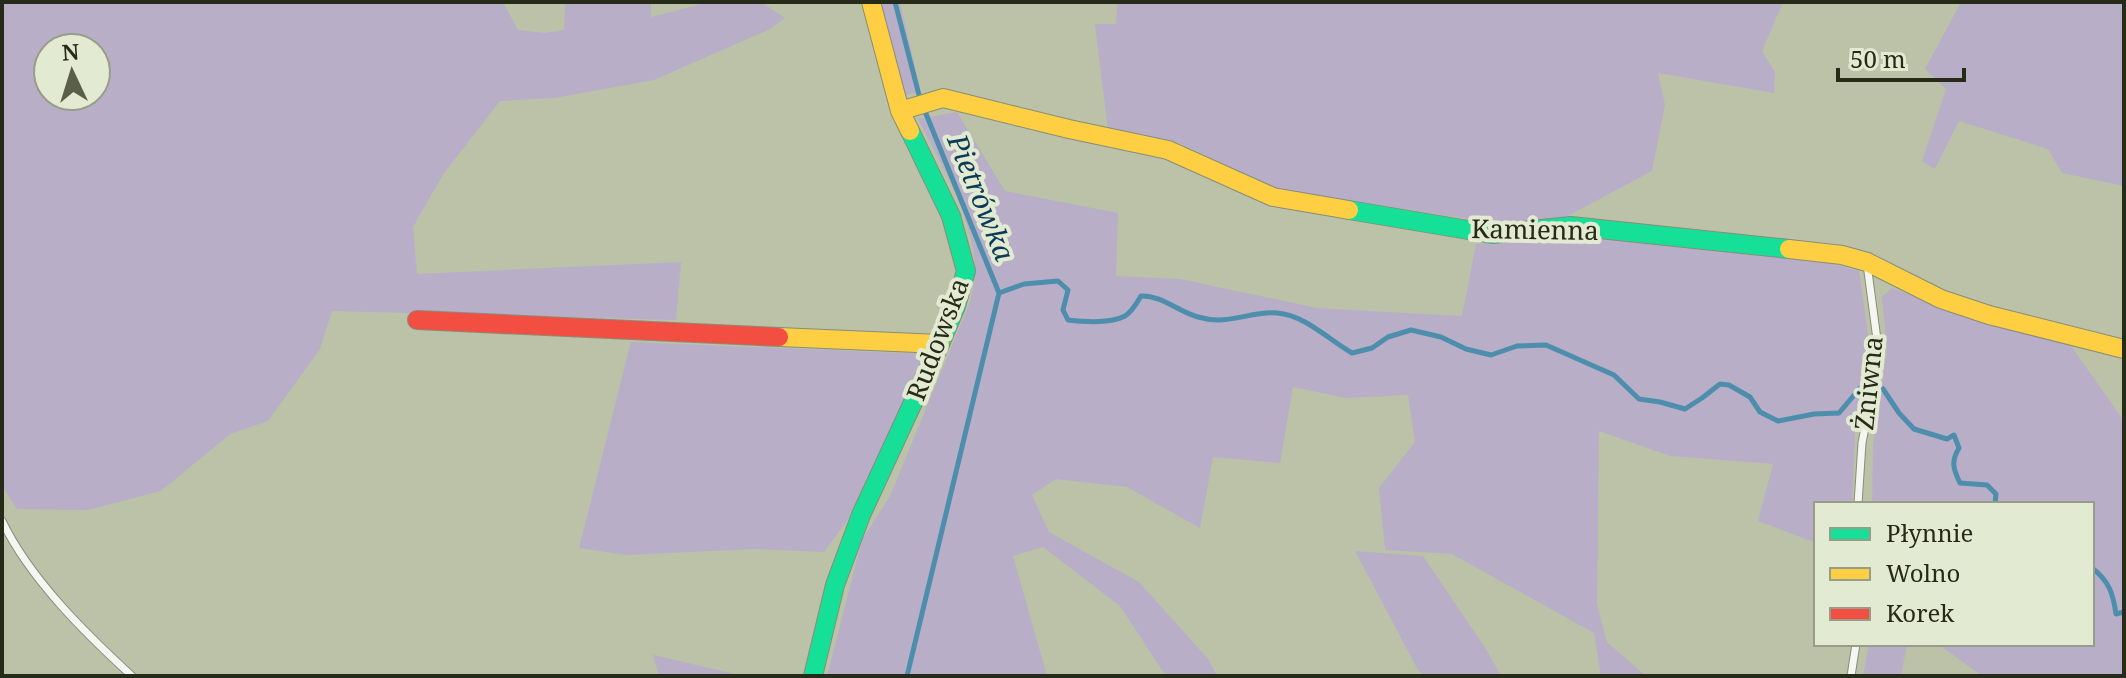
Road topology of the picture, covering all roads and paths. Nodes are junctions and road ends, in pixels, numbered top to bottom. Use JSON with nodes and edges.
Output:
{"nodes":[{"id":1,"x":871,"y":2,"type":"edge"},
{"id":2,"x":900,"y":111,"type":"junction"},
{"id":3,"x":1867,"y":262,"type":"junction"},
{"id":4,"x":417,"y":320,"type":"dead end"},
{"id":5,"x":940,"y":344,"type":"junction"},
{"id":6,"x":2124,"y":349,"type":"edge"},
{"id":7,"x":1858,"y":502,"type":"edge"},
{"id":8,"x":2,"y":521,"type":"edge"},
{"id":9,"x":1856,"y":646,"type":"edge"},
{"id":10,"x":132,"y":676,"type":"edge"},
{"id":11,"x":813,"y":676,"type":"edge"},
{"id":12,"x":1851,"y":676,"type":"edge"}],
"edges":[{"from":1,"to":2,"type":"street","name":"Rudowska"},
{"from":2,"to":3,"type":"street","name":"Kamienna"},
{"from":2,"to":5,"type":"street","name":"Rudowska"},
{"from":3,"to":6,"type":"street","name":"Kamienna"},
{"from":3,"to":7,"type":"lane","name":"Żniwna"},
{"from":4,"to":5,"type":"street"},
{"from":5,"to":11,"type":"street","name":"Rudowska"},
{"from":8,"to":10,"type":"lane"},
{"from":9,"to":12,"type":"lane"}]}
